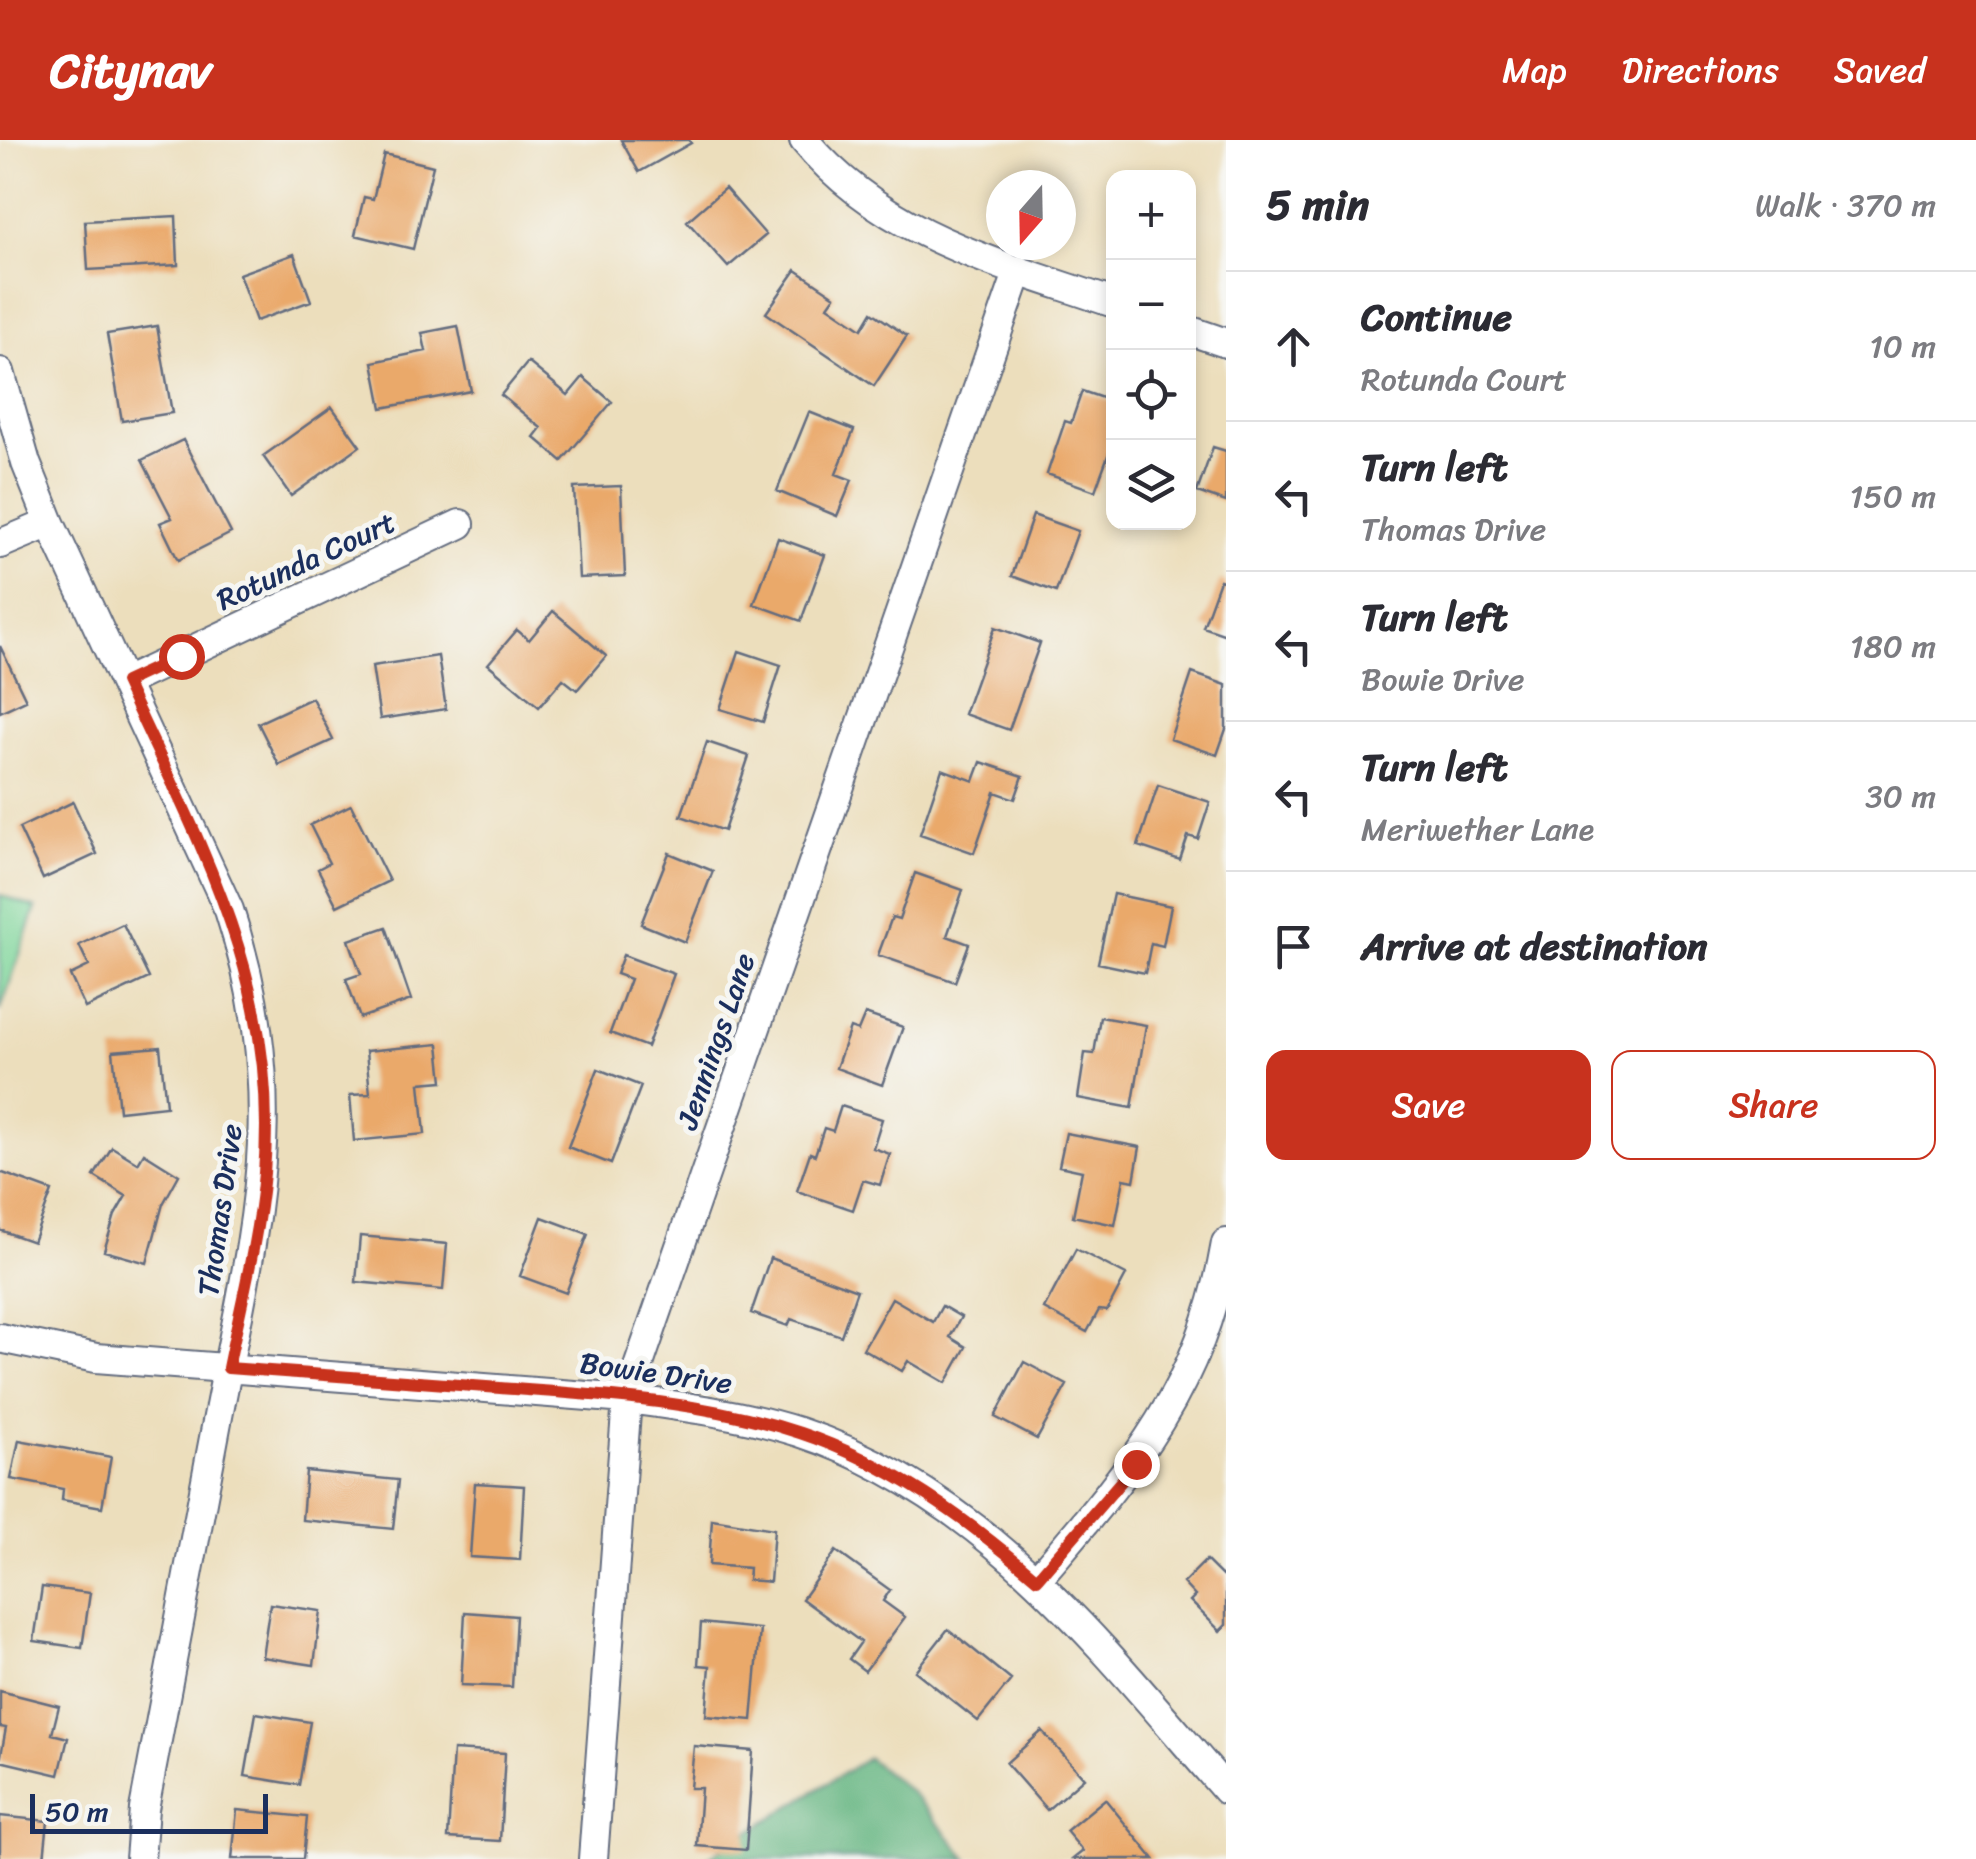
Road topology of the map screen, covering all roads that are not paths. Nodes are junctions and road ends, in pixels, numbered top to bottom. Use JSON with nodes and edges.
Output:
{"nodes":[{"id":1,"x":804,"y":140,"type":"edge"},
{"id":2,"x":1019,"y":270,"type":"junction"},
{"id":3,"x":1106,"y":301,"type":"edge"},
{"id":4,"x":1196,"y":333,"type":"edge"},
{"id":5,"x":1226,"y":343,"type":"edge"},
{"id":6,"x":0,"y":372,"type":"edge"},
{"id":7,"x":50,"y":523,"type":"junction"},
{"id":8,"x":460,"y":524,"type":"dead end"},
{"id":9,"x":0,"y":544,"type":"edge"},
{"id":10,"x":125,"y":682,"type":"junction"},
{"id":11,"x":1226,"y":1242,"type":"edge"},
{"id":12,"x":0,"y":1338,"type":"edge"},
{"id":13,"x":228,"y":1368,"type":"junction"},
{"id":14,"x":627,"y":1400,"type":"junction"},
{"id":15,"x":1037,"y":1579,"type":"junction"},
{"id":16,"x":1226,"y":1790,"type":"edge"},
{"id":17,"x":140,"y":1859,"type":"edge"},
{"id":18,"x":593,"y":1859,"type":"edge"}],
"edges":[{"from":1,"to":2,"type":"street"},
{"from":2,"to":3,"type":"street"},
{"from":2,"to":14,"type":"street","name":"Jennings Lane"},
{"from":4,"to":5,"type":"street"},
{"from":6,"to":7,"type":"street","name":"Thomas Drive"},
{"from":7,"to":9,"type":"street"},
{"from":7,"to":10,"type":"street","name":"Thomas Drive"},
{"from":8,"to":10,"type":"street","name":"Rotunda Court"},
{"from":10,"to":13,"type":"street","name":"Thomas Drive"},
{"from":11,"to":15,"type":"street"},
{"from":12,"to":13,"type":"street","name":"Bowie Drive"},
{"from":13,"to":14,"type":"street","name":"Bowie Drive"},
{"from":13,"to":17,"type":"street","name":"Thomas Drive"},
{"from":14,"to":15,"type":"street","name":"Bowie Drive"},
{"from":14,"to":18,"type":"street","name":"Jennings Lane"},
{"from":15,"to":16,"type":"street","name":"Bowie Drive"}]}
